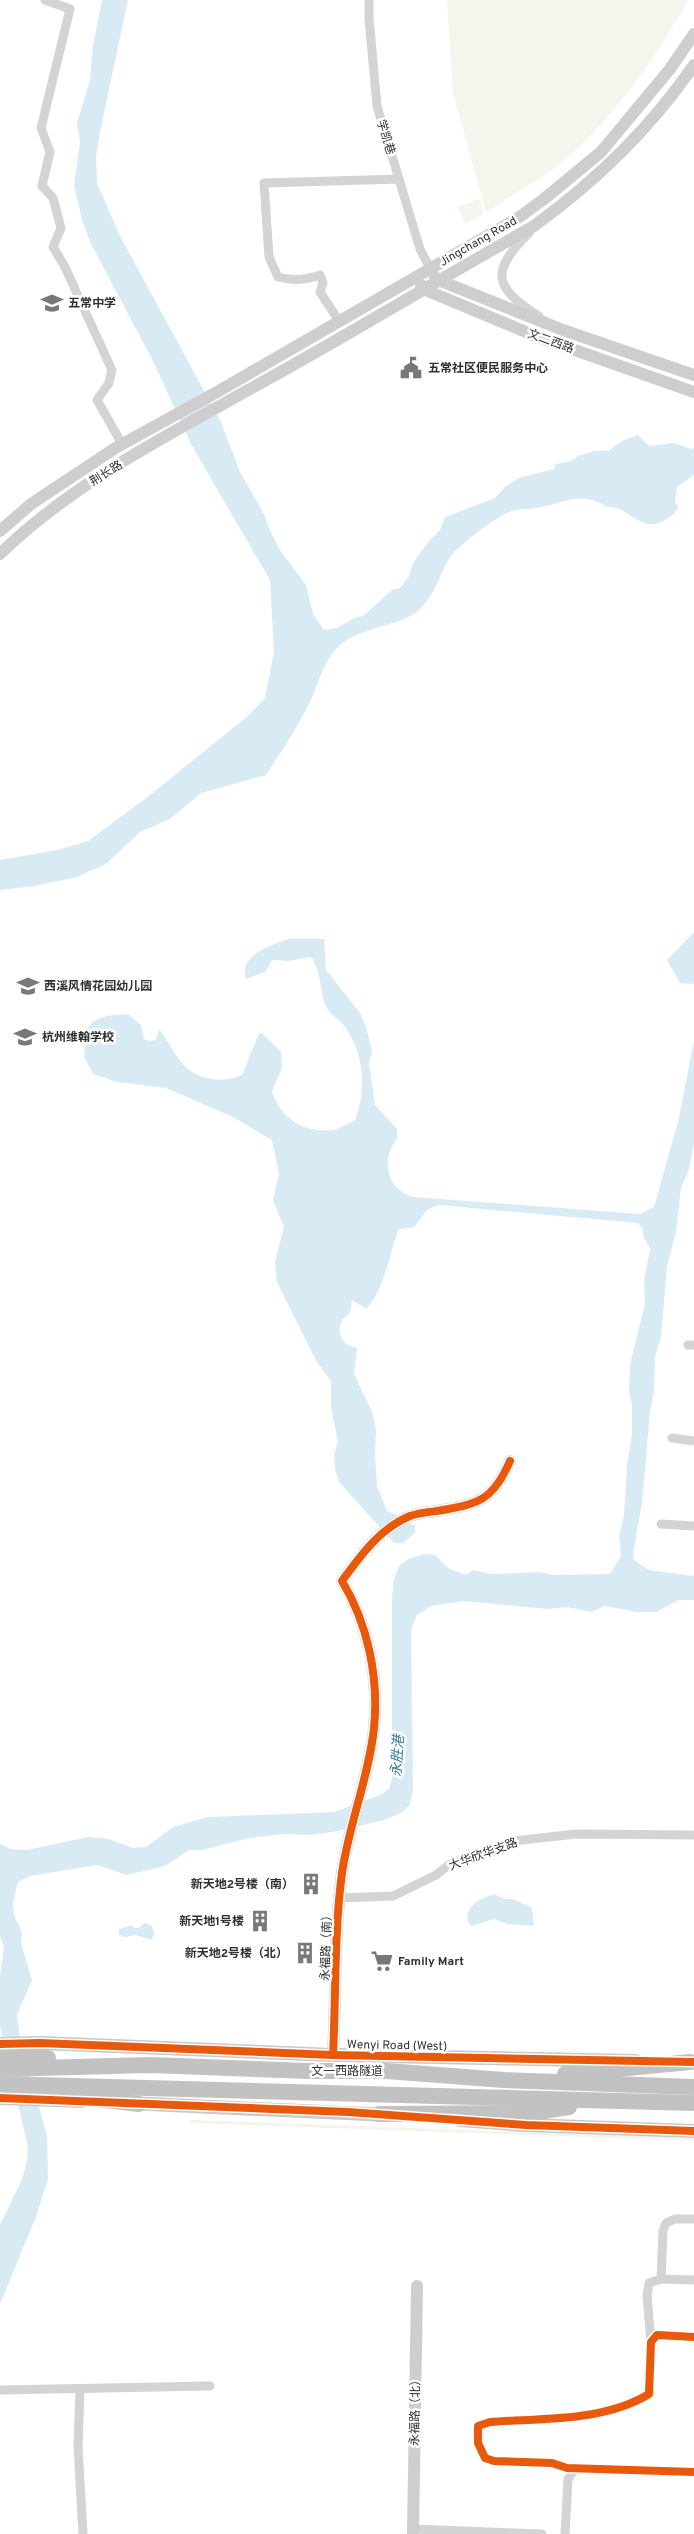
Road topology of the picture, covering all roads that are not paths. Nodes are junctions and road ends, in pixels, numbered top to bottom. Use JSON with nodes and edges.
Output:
{"nodes":[{"id":1,"x":45,"y":0,"type":"edge"},
{"id":2,"x":370,"y":0,"type":"edge"},
{"id":3,"x":694,"y":34,"type":"edge"},
{"id":4,"x":694,"y":65,"type":"edge"},
{"id":5,"x":400,"y":180,"type":"junction"},
{"id":6,"x":540,"y":221,"type":"junction"},
{"id":7,"x":430,"y":268,"type":"junction"},
{"id":8,"x":416,"y":276,"type":"junction"},
{"id":9,"x":438,"y":280,"type":"junction"},
{"id":10,"x":423,"y":289,"type":"junction"},
{"id":11,"x":338,"y":321,"type":"junction"},
{"id":12,"x":563,"y":330,"type":"junction"},
{"id":13,"x":694,"y":375,"type":"edge"},
{"id":14,"x":694,"y":392,"type":"edge"},
{"id":15,"x":219,"y":398,"type":"junction"},
{"id":16,"x":122,"y":444,"type":"junction"},
{"id":17,"x":0,"y":531,"type":"edge"},
{"id":18,"x":0,"y":554,"type":"edge"},
{"id":19,"x":672,"y":1438,"type":"dead end"},
{"id":20,"x":694,"y":1441,"type":"edge"},
{"id":21,"x":510,"y":1461,"type":"dead end"},
{"id":22,"x":661,"y":1524,"type":"dead end"},
{"id":23,"x":694,"y":1526,"type":"edge"},
{"id":24,"x":694,"y":1835,"type":"edge"},
{"id":25,"x":340,"y":1898,"type":"junction"},
{"id":26,"x":0,"y":2044,"type":"edge"},
{"id":27,"x":333,"y":2055,"type":"junction"},
{"id":28,"x":0,"y":2056,"type":"edge"},
{"id":29,"x":44,"y":2056,"type":"junction"},
{"id":30,"x":692,"y":2062,"type":"edge"},
{"id":31,"x":504,"y":2080,"type":"junction"},
{"id":32,"x":2,"y":2085,"type":"edge"},
{"id":33,"x":694,"y":2087,"type":"edge"},
{"id":34,"x":43,"y":2092,"type":"junction"},
{"id":35,"x":610,"y":2101,"type":"junction"},
{"id":36,"x":694,"y":2103,"type":"edge"},
{"id":37,"x":139,"y":2104,"type":"joint"},
{"id":38,"x":379,"y":2114,"type":"junction"},
{"id":39,"x":694,"y":2131,"type":"edge"},
{"id":40,"x":694,"y":2219,"type":"edge"},
{"id":41,"x":661,"y":2279,"type":"junction"},
{"id":42,"x":694,"y":2280,"type":"edge"},
{"id":43,"x":418,"y":2286,"type":"dead end"},
{"id":44,"x":694,"y":2337,"type":"edge"},
{"id":45,"x":651,"y":2342,"type":"junction"},
{"id":46,"x":210,"y":2386,"type":"dead end"},
{"id":47,"x":80,"y":2389,"type":"junction"},
{"id":48,"x":0,"y":2390,"type":"edge"},
{"id":49,"x":575,"y":2469,"type":"junction"},
{"id":50,"x":694,"y":2472,"type":"edge"},
{"id":51,"x":413,"y":2532,"type":"edge"},
{"id":52,"x":83,"y":2534,"type":"edge"},
{"id":53,"x":542,"y":2534,"type":"edge"},
{"id":54,"x":565,"y":2534,"type":"edge"}],
"edges":[{"from":1,"to":16,"type":"street"},
{"from":2,"to":5,"type":"street","name":"学凯巷"},
{"from":3,"to":7,"type":"main road","name":"Jingchang Road"},
{"from":4,"to":6,"type":"main road","name":"Jingchang Road"},
{"from":5,"to":7,"type":"street","name":"学凯巷"},
{"from":5,"to":11,"type":"street"},
{"from":6,"to":9,"type":"main road","name":"Jingchang Road"},
{"from":6,"to":12,"type":"street"},
{"from":7,"to":8,"type":"main road","name":"Jingchang Road"},
{"from":7,"to":9,"type":"main road"},
{"from":8,"to":10,"type":"main road"},
{"from":8,"to":11,"type":"main road","name":"Jingchang Road"},
{"from":9,"to":10,"type":"main road","name":"Jingchang Road"},
{"from":9,"to":12,"type":"main road","name":"文二西路"},
{"from":10,"to":14,"type":"main road","name":"文二西路"},
{"from":10,"to":15,"type":"main road","name":"Jingchang Road"},
{"from":11,"to":15,"type":"main road","name":"Jingchang Road"},
{"from":12,"to":13,"type":"main road","name":"文二西路"},
{"from":15,"to":16,"type":"main road","name":"荆长路"},
{"from":15,"to":18,"type":"main road","name":"荆长路"},
{"from":16,"to":17,"type":"main road","name":"荆长路"},
{"from":19,"to":20,"type":"street"},
{"from":21,"to":25,"type":"main road","name":"永福路（南）"},
{"from":22,"to":23,"type":"street"},
{"from":24,"to":25,"type":"street","name":"大华·欣华支路"},
{"from":25,"to":27,"type":"main road","name":"永福路（南）"},
{"from":26,"to":29,"type":"main road","name":"Wenyi Road (West)"},
{"from":27,"to":29,"type":"main road","name":"Wenyi Road (West)"},
{"from":27,"to":30,"type":"main road","name":"Wenyi Road (West)"},
{"from":28,"to":29,"type":"highway"},
{"from":29,"to":31,"type":"highway","name":"文一西路隧道"},
{"from":29,"to":32,"type":"highway","name":"文一西路隧道"},
{"from":30,"to":31,"type":"highway"},
{"from":31,"to":33,"type":"highway","name":"文一西路隧道"},
{"from":32,"to":34,"type":"highway","name":"文一西路隧道"},
{"from":34,"to":35,"type":"highway","name":"文一西路隧道"},
{"from":34,"to":37,"type":"highway"},
{"from":35,"to":36,"type":"highway","name":"文一西路隧道"},
{"from":35,"to":38,"type":"highway"},
{"from":37,"to":38,"type":"main road"},
{"from":38,"to":39,"type":"main road"},
{"from":40,"to":41,"type":"street"},
{"from":41,"to":42,"type":"street"},
{"from":41,"to":45,"type":"street"},
{"from":43,"to":51,"type":"main road","name":"永福路（北）"},
{"from":44,"to":45,"type":"street"},
{"from":45,"to":49,"type":"street"},
{"from":46,"to":47,"type":"street"},
{"from":47,"to":48,"type":"street"},
{"from":47,"to":52,"type":"street"},
{"from":49,"to":50,"type":"street"},
{"from":49,"to":54,"type":"street"},
{"from":51,"to":53,"type":"street"}]}
